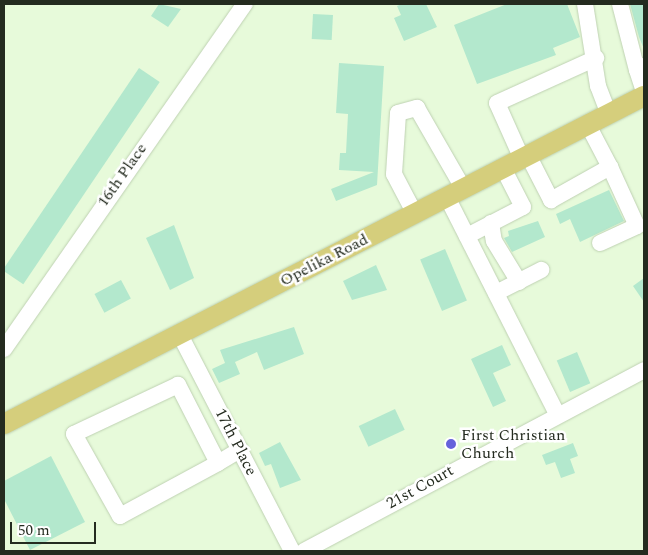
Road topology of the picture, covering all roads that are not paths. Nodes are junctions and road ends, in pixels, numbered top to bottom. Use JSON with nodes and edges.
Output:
{"nodes":[{"id":1,"x":245,"y":4,"type":"edge"},
{"id":2,"x":586,"y":4,"type":"edge"},
{"id":3,"x":620,"y":4,"type":"edge"},
{"id":4,"x":596,"y":58,"type":"junction"},
{"id":5,"x":641,"y":68,"type":"edge"},
{"id":6,"x":644,"y":91,"type":"edge"},
{"id":7,"x":644,"y":96,"type":"edge"},
{"id":8,"x":609,"y":114,"type":"junction"},
{"id":9,"x":588,"y":125,"type":"junction"},
{"id":10,"x":525,"y":157,"type":"junction"},
{"id":11,"x":610,"y":167,"type":"junction"},
{"id":12,"x":503,"y":168,"type":"junction"},
{"id":13,"x":455,"y":193,"type":"junction"},
{"id":14,"x":415,"y":214,"type":"junction"},
{"id":15,"x":467,"y":236,"type":"junction"},
{"id":16,"x":501,"y":242,"type":"junction"},
{"id":17,"x":600,"y":243,"type":"dead end"},
{"id":18,"x":541,"y":270,"type":"dead end"},
{"id":19,"x":519,"y":282,"type":"junction"},
{"id":20,"x":496,"y":293,"type":"junction"},
{"id":21,"x":179,"y":334,"type":"junction"},
{"id":22,"x":4,"y":349,"type":"edge"},
{"id":23,"x":644,"y":370,"type":"edge"},
{"id":24,"x":200,"y":373,"type":"junction"},
{"id":25,"x":178,"y":384,"type":"junction"},
{"id":26,"x":557,"y":414,"type":"junction"},
{"id":27,"x":4,"y":424,"type":"edge"},
{"id":28,"x":240,"y":450,"type":"junction"},
{"id":29,"x":218,"y":463,"type":"junction"},
{"id":30,"x":292,"y":551,"type":"edge"},
{"id":31,"x":304,"y":551,"type":"edge"}],
"edges":[{"from":1,"to":22,"type":"street","name":"16th Place"},
{"from":2,"to":4,"type":"street"},
{"from":3,"to":5,"type":"street"},
{"from":4,"to":8,"type":"street"},
{"from":4,"to":10,"type":"street"},
{"from":5,"to":6,"type":"street"},
{"from":7,"to":8,"type":"main road","name":"Opelika Road"},
{"from":8,"to":9,"type":"main road","name":"Opelika Road"},
{"from":9,"to":10,"type":"main road","name":"Opelika Road"},
{"from":9,"to":11,"type":"street"},
{"from":10,"to":11,"type":"street"},
{"from":10,"to":12,"type":"main road","name":"Opelika Road"},
{"from":11,"to":17,"type":"street"},
{"from":12,"to":13,"type":"main road","name":"Opelika Road"},
{"from":12,"to":16,"type":"street"},
{"from":13,"to":14,"type":"main road","name":"Opelika Road"},
{"from":13,"to":14,"type":"street"},
{"from":13,"to":15,"type":"street"},
{"from":14,"to":21,"type":"main road","name":"Opelika Road"},
{"from":15,"to":16,"type":"street"},
{"from":15,"to":20,"type":"street"},
{"from":16,"to":19,"type":"street"},
{"from":18,"to":19,"type":"street"},
{"from":19,"to":20,"type":"street"},
{"from":20,"to":26,"type":"street"},
{"from":21,"to":24,"type":"street","name":"17th Place"},
{"from":21,"to":27,"type":"main road","name":"Opelika Road"},
{"from":23,"to":26,"type":"street","name":"21st Court"},
{"from":24,"to":25,"type":"street"},
{"from":24,"to":28,"type":"street","name":"17th Place"},
{"from":25,"to":29,"type":"street"},
{"from":25,"to":29,"type":"street"},
{"from":26,"to":31,"type":"street","name":"21st Court"},
{"from":28,"to":29,"type":"street"},
{"from":28,"to":30,"type":"street","name":"17th Place"}]}
